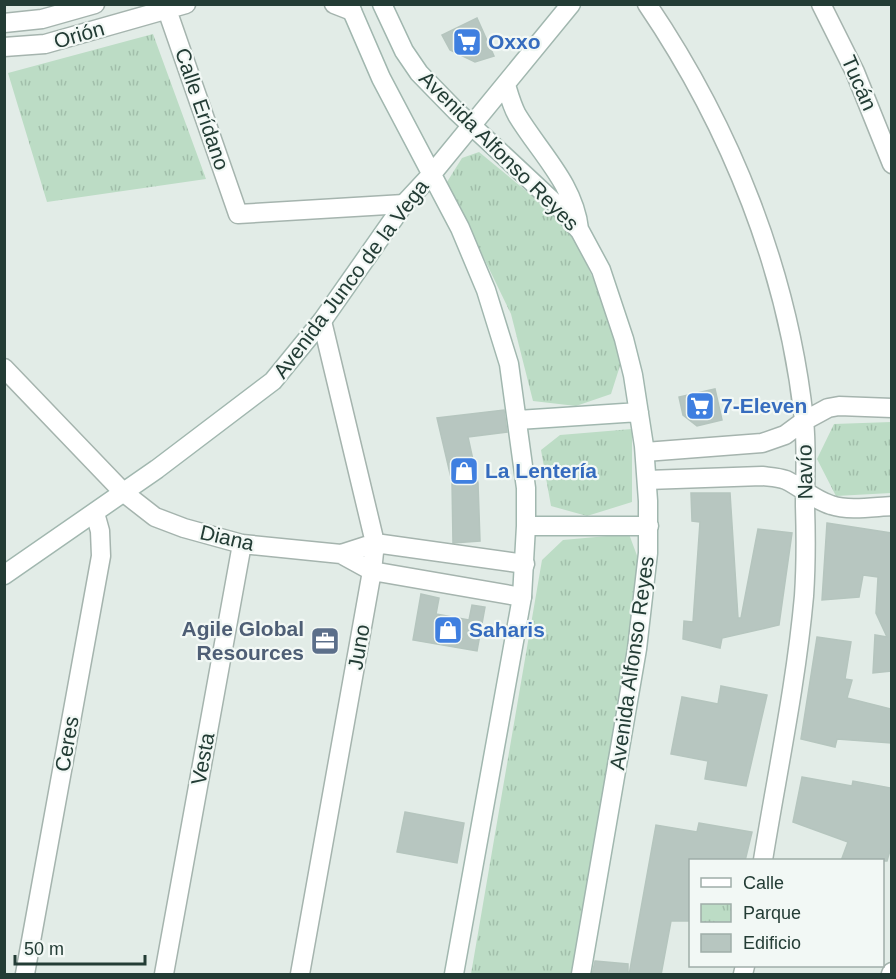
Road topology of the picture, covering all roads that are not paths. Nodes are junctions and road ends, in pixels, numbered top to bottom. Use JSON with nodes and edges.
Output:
{"nodes":[{"id":1,"x":95,"y":4,"type":"edge"},
{"id":2,"x":186,"y":4,"type":"edge"},
{"id":3,"x":334,"y":4,"type":"edge"},
{"id":4,"x":382,"y":4,"type":"edge"},
{"id":5,"x":647,"y":4,"type":"edge"},
{"id":6,"x":821,"y":4,"type":"edge"},
{"id":7,"x":166,"y":7,"type":"edge"},
{"id":8,"x":351,"y":8,"type":"edge"},
{"id":9,"x":563,"y":8,"type":"edge"},
{"id":10,"x":4,"y":23,"type":"edge"},
{"id":11,"x":4,"y":47,"type":"edge"},
{"id":12,"x":506,"y":85,"type":"junction"},
{"id":13,"x":472,"y":125,"type":"junction"},
{"id":14,"x":891,"y":164,"type":"edge"},
{"id":15,"x":431,"y":175,"type":"junction"},
{"id":16,"x":405,"y":204,"type":"junction"},
{"id":17,"x":580,"y":231,"type":"junction"},
{"id":18,"x":322,"y":321,"type":"junction"},
{"id":19,"x":4,"y":368,"type":"edge"},
{"id":20,"x":891,"y":408,"type":"edge"},
{"id":21,"x":639,"y":411,"type":"junction"},
{"id":22,"x":518,"y":420,"type":"junction"},
{"id":23,"x":804,"y":421,"type":"junction"},
{"id":24,"x":645,"y":452,"type":"junction"},
{"id":25,"x":647,"y":480,"type":"junction"},
{"id":26,"x":123,"y":492,"type":"junction"},
{"id":27,"x":805,"y":493,"type":"junction"},
{"id":28,"x":891,"y":506,"type":"edge"},
{"id":29,"x":95,"y":513,"type":"junction"},
{"id":30,"x":649,"y":525,"type":"junction"},
{"id":31,"x":526,"y":526,"type":"junction"},
{"id":32,"x":375,"y":543,"type":"junction"},
{"id":33,"x":242,"y":544,"type":"junction"},
{"id":34,"x":341,"y":554,"type":"junction"},
{"id":35,"x":525,"y":564,"type":"junction"},
{"id":36,"x":372,"y":571,"type":"junction"},
{"id":37,"x":4,"y":574,"type":"edge"},
{"id":38,"x":522,"y":597,"type":"junction"},
{"id":39,"x":763,"y":859,"type":"edge"},
{"id":40,"x":25,"y":975,"type":"edge"},
{"id":41,"x":164,"y":975,"type":"edge"},
{"id":42,"x":300,"y":975,"type":"edge"},
{"id":43,"x":454,"y":975,"type":"edge"},
{"id":44,"x":581,"y":975,"type":"edge"}],
"edges":[{"from":1,"to":10,"type":"street","name":"Orión"},
{"from":2,"to":7,"type":"street","name":"Orión"},
{"from":3,"to":8,"type":"street"},
{"from":4,"to":13,"type":"street","name":"Avenida Alfonso Reyes"},
{"from":5,"to":23,"type":"street","name":"Navío"},
{"from":6,"to":14,"type":"street","name":"Tucán"},
{"from":7,"to":11,"type":"street","name":"Orión"},
{"from":7,"to":16,"type":"street","name":"Calle Erídano"},
{"from":8,"to":15,"type":"street","name":"Avenida Alfonso Reyes"},
{"from":9,"to":12,"type":"street","name":"Avenida Junco de la Vega"},
{"from":12,"to":13,"type":"street","name":"Avenida Junco de la Vega"},
{"from":12,"to":17,"type":"street"},
{"from":13,"to":15,"type":"street","name":"Avenida Junco de la Vega"},
{"from":13,"to":17,"type":"street","name":"Avenida Alfonso Reyes"},
{"from":15,"to":16,"type":"street","name":"Avenida Junco de la Vega"},
{"from":15,"to":22,"type":"street","name":"Avenida Alfonso Reyes"},
{"from":16,"to":18,"type":"street","name":"Avenida Junco de la Vega"},
{"from":17,"to":21,"type":"street","name":"Avenida Alfonso Reyes"},
{"from":18,"to":26,"type":"street","name":"Avenida Junco de la Vega"},
{"from":18,"to":32,"type":"street","name":"Juno"},
{"from":19,"to":26,"type":"street","name":"Diana"},
{"from":20,"to":23,"type":"street"},
{"from":21,"to":22,"type":"street"},
{"from":21,"to":24,"type":"street","name":"Avenida Alfonso Reyes"},
{"from":22,"to":31,"type":"street","name":"Avenida Alfonso Reyes"},
{"from":23,"to":24,"type":"street"},
{"from":23,"to":27,"type":"street","name":"Navío"},
{"from":24,"to":25,"type":"street","name":"Avenida Alfonso Reyes"},
{"from":25,"to":27,"type":"street"},
{"from":25,"to":30,"type":"street","name":"Avenida Alfonso Reyes"},
{"from":26,"to":29,"type":"street","name":"Avenida Junco de la Vega"},
{"from":26,"to":33,"type":"street","name":"Diana"},
{"from":27,"to":28,"type":"street"},
{"from":27,"to":39,"type":"street","name":"Navío"},
{"from":29,"to":37,"type":"street","name":"Avenida Junco de la Vega"},
{"from":29,"to":40,"type":"street","name":"Ceres"},
{"from":30,"to":31,"type":"street"},
{"from":30,"to":44,"type":"street","name":"Avenida Alfonso Reyes"},
{"from":31,"to":35,"type":"street","name":"Avenida Alfonso Reyes"},
{"from":32,"to":34,"type":"street","name":"Diana"},
{"from":32,"to":35,"type":"street","name":"Diana"},
{"from":32,"to":36,"type":"street","name":"Juno"},
{"from":33,"to":34,"type":"street","name":"Diana"},
{"from":33,"to":41,"type":"street","name":"Vesta"},
{"from":34,"to":36,"type":"street","name":"Diana"},
{"from":35,"to":38,"type":"street","name":"Avenida Alfonso Reyes"},
{"from":36,"to":38,"type":"street","name":"Diana"},
{"from":36,"to":42,"type":"street","name":"Juno"},
{"from":38,"to":43,"type":"street","name":"Avenida Alfonso Reyes"}]}
